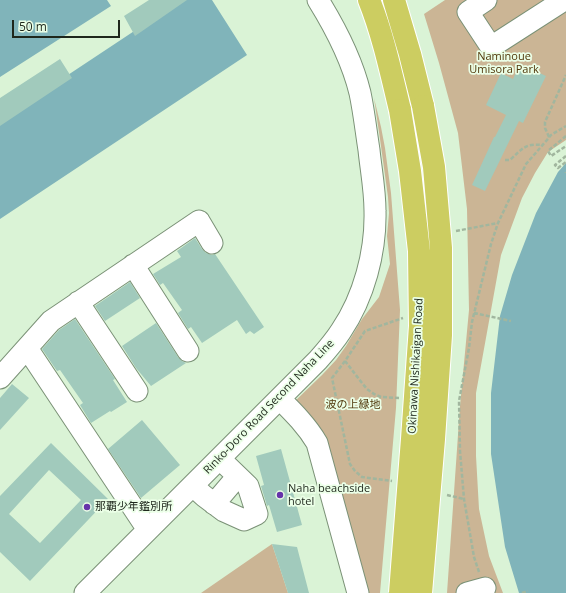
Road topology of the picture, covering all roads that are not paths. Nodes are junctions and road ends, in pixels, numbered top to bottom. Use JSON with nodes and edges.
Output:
{"nodes":[{"id":1,"x":318,"y":0,"type":"edge"},
{"id":2,"x":369,"y":0,"type":"edge"},
{"id":3,"x":394,"y":0,"type":"edge"},
{"id":4,"x":486,"y":0,"type":"edge"},
{"id":5,"x":564,"y":0,"type":"edge"},
{"id":6,"x":212,"y":243,"type":"dead end"},
{"id":7,"x":133,"y":265,"type":"junction"},
{"id":8,"x":78,"y":302,"type":"junction"},
{"id":9,"x":27,"y":348,"type":"junction"},
{"id":10,"x":188,"y":351,"type":"dead end"},
{"id":11,"x":0,"y":378,"type":"edge"},
{"id":12,"x":137,"y":391,"type":"dead end"},
{"id":13,"x":280,"y":399,"type":"junction"},
{"id":14,"x":220,"y":459,"type":"junction"},
{"id":15,"x":237,"y":477,"type":"junction"},
{"id":16,"x":193,"y":486,"type":"junction"},
{"id":17,"x":214,"y":504,"type":"junction"},
{"id":18,"x":148,"y":530,"type":"junction"},
{"id":19,"x":85,"y":593,"type":"edge"},
{"id":20,"x":358,"y":593,"type":"edge"},
{"id":21,"x":400,"y":593,"type":"edge"},
{"id":22,"x":421,"y":593,"type":"edge"}],
"edges":[{"from":1,"to":13,"type":"street","name":"Rinko-Doro Road Second Naha Line"},
{"from":2,"to":21,"type":"highway","name":"Okinawa Nishikaigan Road","bridge":true},
{"from":3,"to":22,"type":"highway","name":"Okinawa Nishikaigan Road","bridge":true},
{"from":4,"to":5,"type":"street"},
{"from":6,"to":7,"type":"street"},
{"from":7,"to":8,"type":"street"},
{"from":7,"to":10,"type":"street"},
{"from":8,"to":9,"type":"street"},
{"from":8,"to":12,"type":"street"},
{"from":9,"to":11,"type":"street"},
{"from":9,"to":18,"type":"street"},
{"from":13,"to":14,"type":"street","name":"Rinko-Doro Road Second Naha Line"},
{"from":13,"to":20,"type":"street"},
{"from":14,"to":15,"type":"street"},
{"from":14,"to":16,"type":"street","name":"Rinko-Doro Road Second Naha Line"},
{"from":15,"to":17,"type":"street"},
{"from":15,"to":17,"type":"street"},
{"from":16,"to":17,"type":"street"},
{"from":16,"to":18,"type":"street","name":"Rinko-Doro Road Second Naha Line"},
{"from":18,"to":19,"type":"street","name":"Rinko-Doro Road Second Naha Line"}]}
